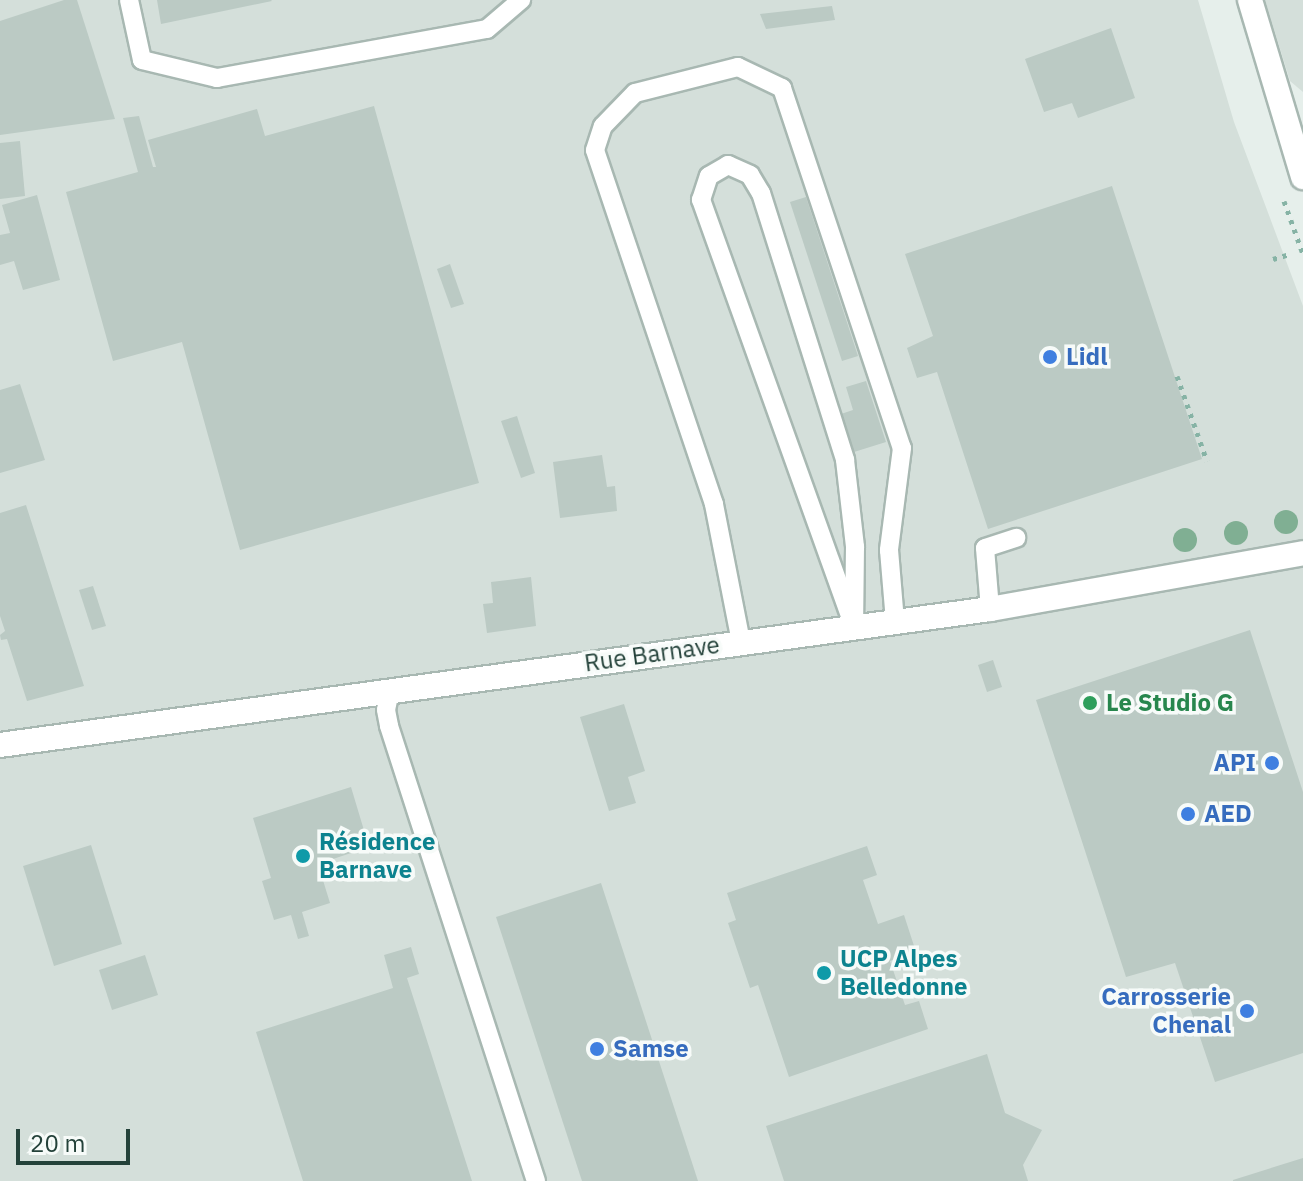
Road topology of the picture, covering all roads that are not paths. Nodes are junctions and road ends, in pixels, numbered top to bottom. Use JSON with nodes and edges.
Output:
{"nodes":[{"id":1,"x":129,"y":0,"type":"edge"},
{"id":2,"x":521,"y":0,"type":"edge"},
{"id":3,"x":1250,"y":0,"type":"edge"},
{"id":4,"x":1303,"y":177,"type":"edge"},
{"id":5,"x":1016,"y":538,"type":"dead end"},
{"id":6,"x":1303,"y":553,"type":"edge"},
{"id":7,"x":990,"y":609,"type":"junction"},
{"id":8,"x":895,"y":621,"type":"junction"},
{"id":9,"x":854,"y":627,"type":"junction"},
{"id":10,"x":741,"y":642,"type":"junction"},
{"id":11,"x":390,"y":691,"type":"junction"},
{"id":12,"x":0,"y":745,"type":"edge"},
{"id":13,"x":536,"y":1181,"type":"edge"}],
"edges":[{"from":1,"to":2,"type":"lane"},
{"from":3,"to":4,"type":"street"},
{"from":5,"to":7,"type":"lane"},
{"from":6,"to":7,"type":"street","name":"Rue Barnave"},
{"from":7,"to":8,"type":"street","name":"Rue Barnave"},
{"from":8,"to":9,"type":"street","name":"Rue Barnave"},
{"from":8,"to":10,"type":"lane"},
{"from":9,"to":9,"type":"lane"},
{"from":9,"to":10,"type":"street","name":"Rue Barnave"},
{"from":10,"to":11,"type":"street","name":"Rue Barnave"},
{"from":11,"to":12,"type":"street","name":"Rue Barnave"},
{"from":11,"to":13,"type":"lane"}]}
